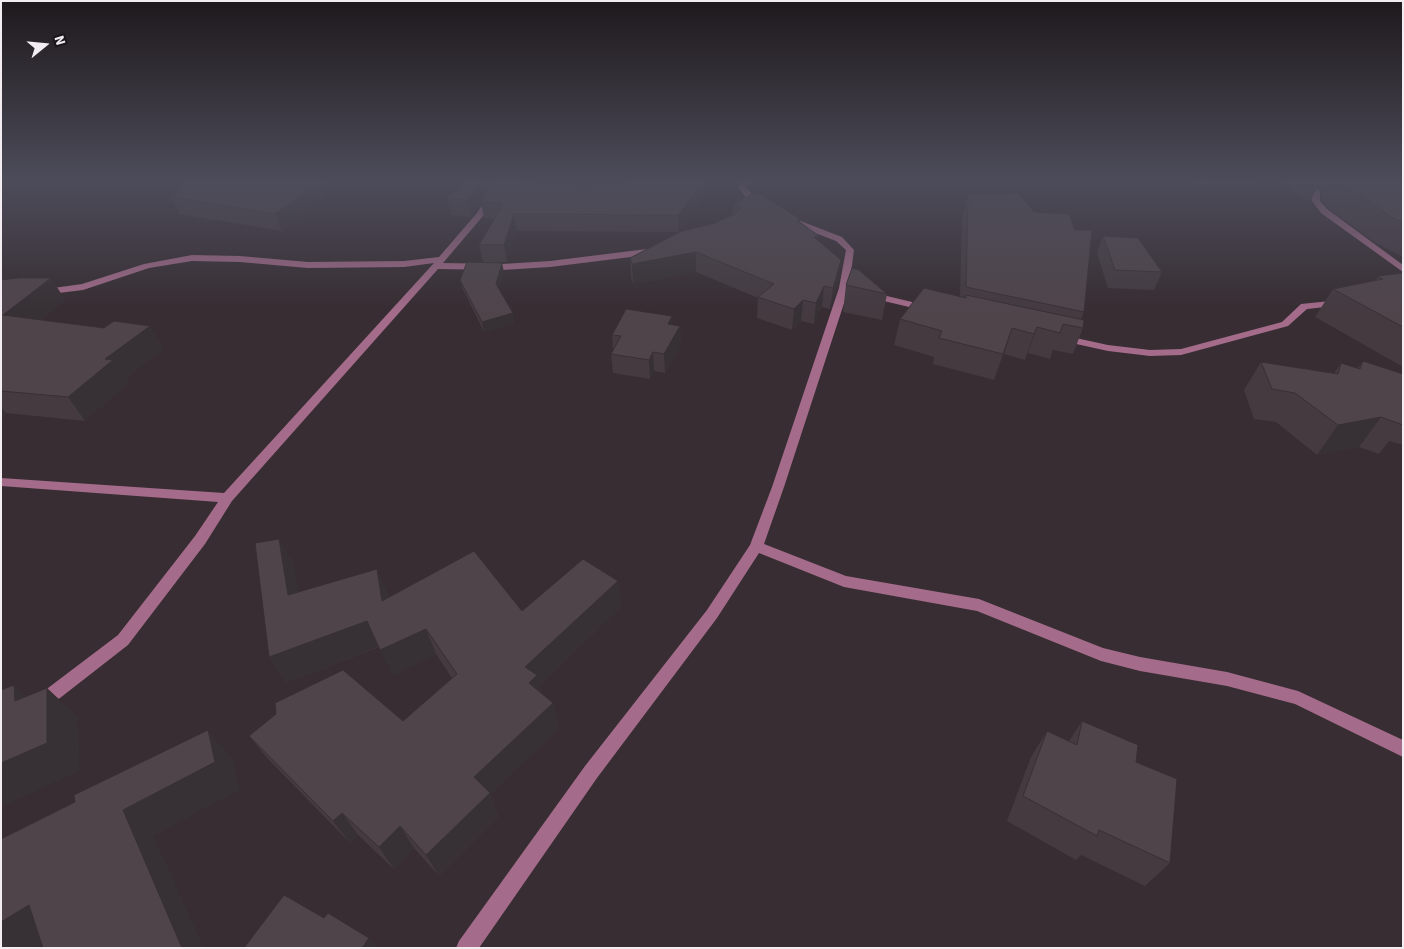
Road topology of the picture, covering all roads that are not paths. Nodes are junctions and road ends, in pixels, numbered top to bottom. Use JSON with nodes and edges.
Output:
{"nodes":[{"id":1,"x":471,"y":224,"type":"edge"},
{"id":2,"x":803,"y":224,"type":"edge"},
{"id":3,"x":1342,"y":224,"type":"edge"},
{"id":4,"x":667,"y":250,"type":"edge"},
{"id":5,"x":439,"y":263,"type":"junction"},
{"id":6,"x":1403,"y":269,"type":"edge"},
{"id":7,"x":853,"y":290,"type":"junction"},
{"id":8,"x":36,"y":294,"type":"edge"},
{"id":9,"x":1348,"y":302,"type":"edge"},
{"id":10,"x":933,"y":310,"type":"edge"},
{"id":11,"x":1053,"y":336,"type":"edge"},
{"id":12,"x":1,"y":482,"type":"edge"},
{"id":13,"x":227,"y":498,"type":"junction"},
{"id":14,"x":756,"y":546,"type":"junction"},
{"id":15,"x":28,"y":705,"type":"edge"},
{"id":16,"x":1403,"y":749,"type":"edge"},
{"id":17,"x":466,"y":948,"type":"edge"}],
"edges":[{"from":1,"to":5,"type":"street"},
{"from":2,"to":7,"type":"street"},
{"from":3,"to":6,"type":"street"},
{"from":4,"to":5,"type":"street"},
{"from":5,"to":8,"type":"street"},
{"from":5,"to":13,"type":"street"},
{"from":7,"to":10,"type":"street"},
{"from":7,"to":14,"type":"street"},
{"from":9,"to":11,"type":"street"},
{"from":12,"to":13,"type":"street"},
{"from":13,"to":15,"type":"street"},
{"from":14,"to":16,"type":"street"},
{"from":14,"to":17,"type":"street"}]}
